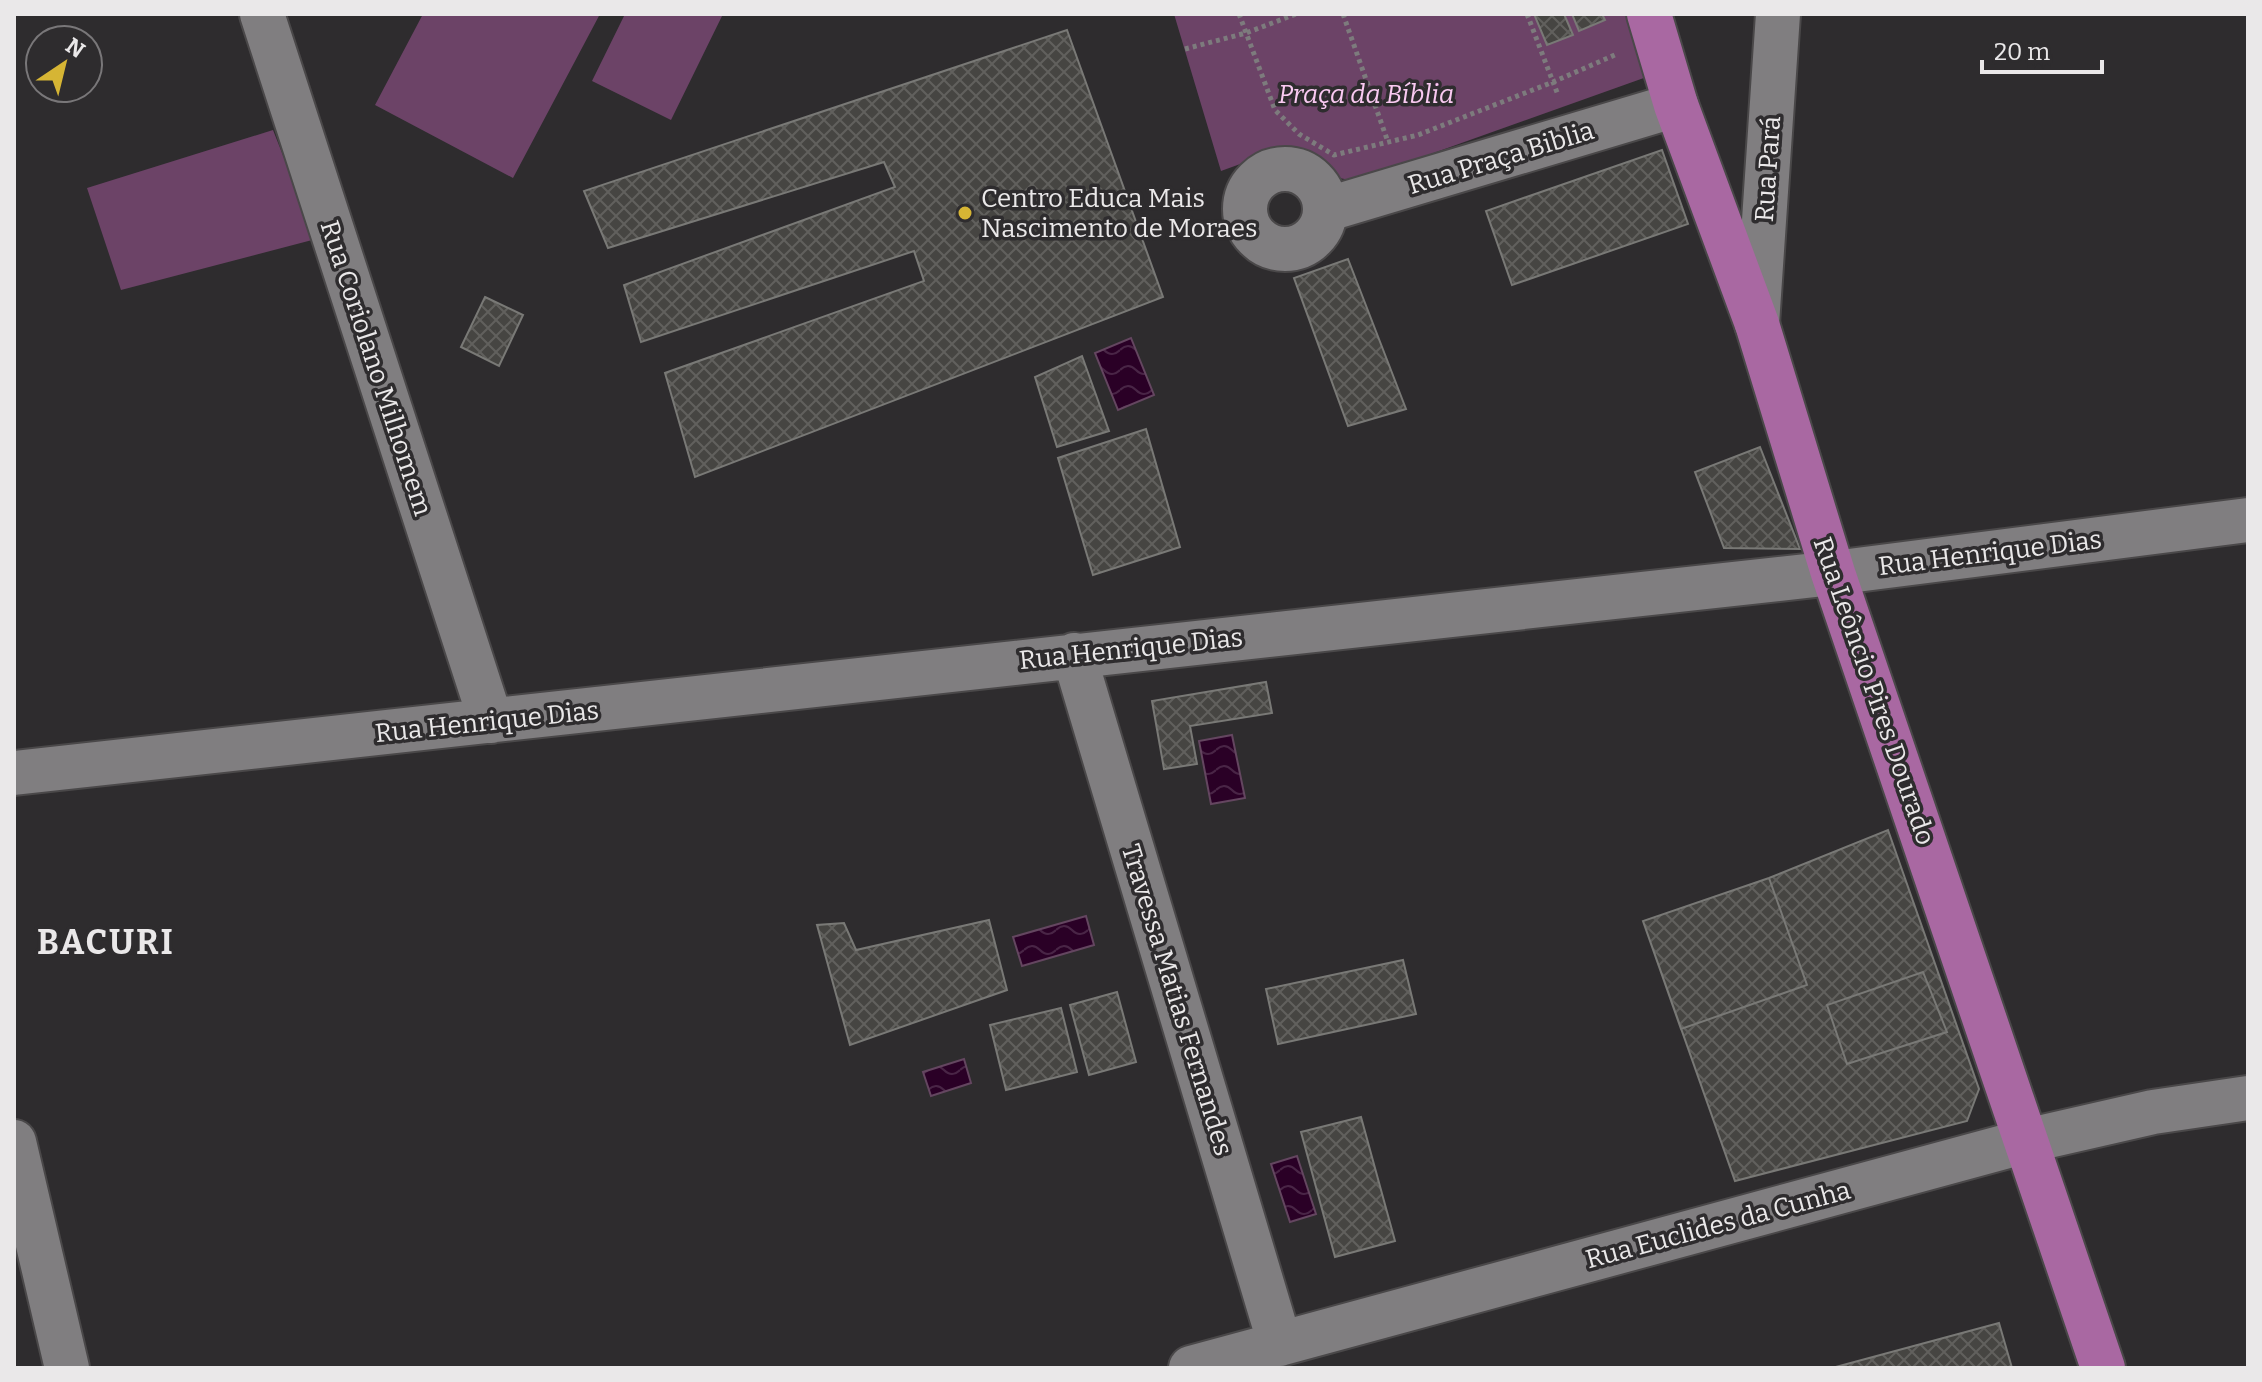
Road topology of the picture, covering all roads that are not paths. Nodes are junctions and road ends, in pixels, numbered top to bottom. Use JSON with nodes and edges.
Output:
{"nodes":[{"id":1,"x":262,"y":14,"type":"edge"},
{"id":2,"x":1649,"y":14,"type":"edge"},
{"id":3,"x":1778,"y":14,"type":"edge"},
{"id":4,"x":1676,"y":105,"type":"junction"},
{"id":5,"x":1325,"y":210,"type":"dead end"},
{"id":6,"x":1757,"y":324,"type":"junction"},
{"id":7,"x":2248,"y":520,"type":"edge"},
{"id":8,"x":1833,"y":573,"type":"junction"},
{"id":9,"x":1074,"y":655,"type":"junction"},
{"id":10,"x":491,"y":721,"type":"junction"},
{"id":11,"x":14,"y":773,"type":"edge"},
{"id":12,"x":2248,"y":1098,"type":"edge"},
{"id":13,"x":2026,"y":1141,"type":"junction"},
{"id":14,"x":14,"y":1142,"type":"edge"},
{"id":15,"x":1280,"y":1344,"type":"junction"},
{"id":16,"x":67,"y":1368,"type":"edge"},
{"id":17,"x":1191,"y":1368,"type":"edge"},
{"id":18,"x":2103,"y":1368,"type":"edge"}],
"edges":[{"from":1,"to":10,"type":"street","name":"Rua Coriolano Milhomem"},
{"from":2,"to":4,"type":"main road","name":"Rua Leôncio Pires Dourado"},
{"from":3,"to":6,"type":"street","name":"Rua Pará"},
{"from":4,"to":5,"type":"street","name":"Rua Praça Biblia"},
{"from":4,"to":6,"type":"main road","name":"Rua Leôncio Pires Dourado"},
{"from":6,"to":8,"type":"main road","name":"Rua Leôncio Pires Dourado"},
{"from":7,"to":8,"type":"street","name":"Rua Henrique Dias"},
{"from":8,"to":9,"type":"street","name":"Rua Henrique Dias"},
{"from":8,"to":13,"type":"main road","name":"Rua Leôncio Pires Dourado"},
{"from":9,"to":10,"type":"street","name":"Rua Henrique Dias"},
{"from":9,"to":15,"type":"street","name":"Travessa Matias Fernandes"},
{"from":10,"to":11,"type":"street","name":"Rua Henrique Dias"},
{"from":12,"to":13,"type":"street","name":"Rua Euclides da Cunha"},
{"from":13,"to":15,"type":"street","name":"Rua Euclides da Cunha"},
{"from":13,"to":18,"type":"main road","name":"Rua Leôncio Pires Dourado"},
{"from":14,"to":16,"type":"street"},
{"from":15,"to":17,"type":"street","name":"Rua Euclides da Cunha"}]}
